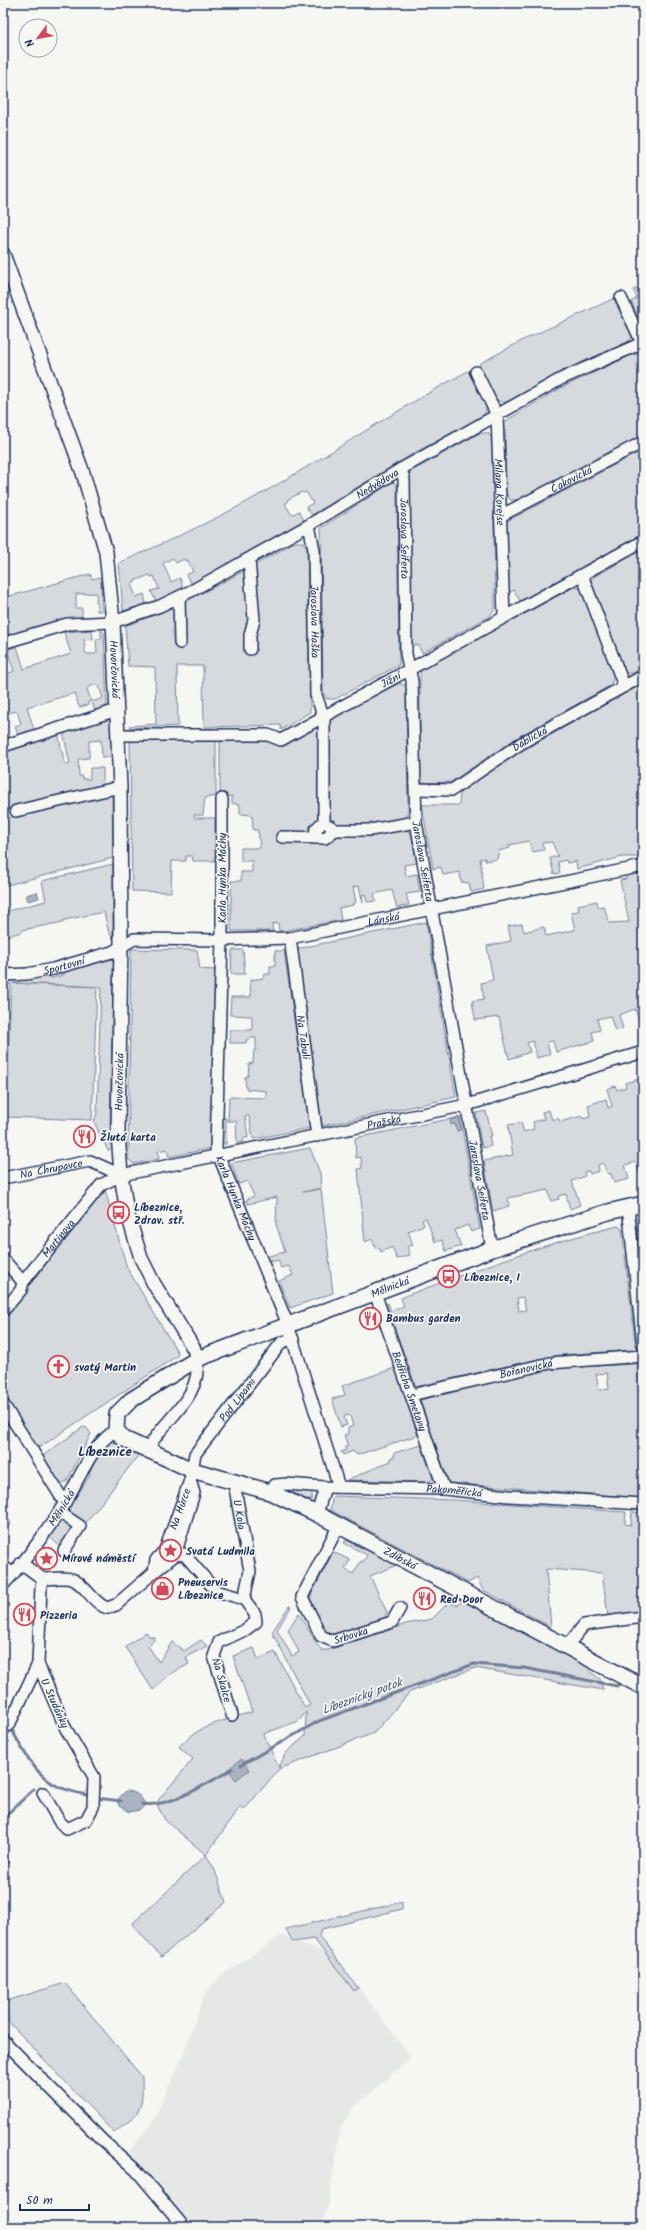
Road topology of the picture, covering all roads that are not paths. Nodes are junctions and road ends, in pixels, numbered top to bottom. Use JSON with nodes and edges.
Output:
{"nodes":[{"id":1,"x":3,"y":254,"type":"edge"},
{"id":2,"x":621,"y":298,"type":"dead end"},
{"id":3,"x":643,"y":344,"type":"edge"},
{"id":4,"x":476,"y":372,"type":"dead end"},
{"id":5,"x":497,"y":415,"type":"junction"},
{"id":6,"x":643,"y":442,"type":"edge"},
{"id":7,"x":401,"y":469,"type":"junction"},
{"id":8,"x":500,"y":516,"type":"junction"},
{"id":9,"x":310,"y":525,"type":"junction"},
{"id":10,"x":643,"y":541,"type":"edge"},
{"id":11,"x":249,"y":559,"type":"junction"},
{"id":12,"x":582,"y":575,"type":"junction"},
{"id":13,"x":178,"y":597,"type":"junction"},
{"id":14,"x":504,"y":618,"type":"junction"},
{"id":15,"x":113,"y":622,"type":"junction"},
{"id":16,"x":3,"y":643,"type":"edge"},
{"id":17,"x":180,"y":643,"type":"dead end"},
{"id":18,"x":250,"y":649,"type":"dead end"},
{"id":19,"x":409,"y":671,"type":"junction"},
{"id":20,"x":643,"y":676,"type":"edge"},
{"id":21,"x":624,"y":686,"type":"junction"},
{"id":22,"x":117,"y":710,"type":"junction"},
{"id":23,"x":324,"y":718,"type":"junction"},
{"id":24,"x":118,"y":735,"type":"junction"},
{"id":25,"x":3,"y":746,"type":"edge"},
{"id":26,"x":120,"y":787,"type":"junction"},
{"id":27,"x":416,"y":789,"type":"junction"},
{"id":28,"x":222,"y":799,"type":"dead end"},
{"id":29,"x":16,"y":811,"type":"dead end"},
{"id":30,"x":324,"y":821,"type":"junction"},
{"id":31,"x":416,"y":822,"type":"junction"},
{"id":32,"x":335,"y":830,"type":"junction"},
{"id":33,"x":282,"y":837,"type":"dead end"},
{"id":34,"x":314,"y":838,"type":"junction"},
{"id":35,"x":643,"y":866,"type":"edge"},
{"id":36,"x":430,"y":909,"type":"junction"},
{"id":37,"x":290,"y":938,"type":"junction"},
{"id":38,"x":222,"y":940,"type":"junction"},
{"id":39,"x":121,"y":945,"type":"junction"},
{"id":40,"x":3,"y":975,"type":"edge"},
{"id":41,"x":643,"y":1052,"type":"edge"},
{"id":42,"x":467,"y":1105,"type":"junction"},
{"id":43,"x":317,"y":1136,"type":"junction"},
{"id":44,"x":218,"y":1156,"type":"junction"},
{"id":45,"x":121,"y":1174,"type":"junction"},
{"id":46,"x":3,"y":1178,"type":"edge"},
{"id":47,"x":643,"y":1204,"type":"edge"},
{"id":48,"x":628,"y":1207,"type":"junction"},
{"id":49,"x":492,"y":1249,"type":"junction"},
{"id":50,"x":3,"y":1259,"type":"edge"},
{"id":51,"x":23,"y":1282,"type":"junction"},
{"id":52,"x":375,"y":1293,"type":"junction"},
{"id":53,"x":3,"y":1311,"type":"edge"},
{"id":54,"x":288,"y":1324,"type":"junction"},
{"id":55,"x":293,"y":1339,"type":"junction"},
{"id":56,"x":643,"y":1345,"type":"edge"},
{"id":57,"x":643,"y":1356,"type":"edge"},
{"id":58,"x":197,"y":1359,"type":"junction"},
{"id":59,"x":411,"y":1395,"type":"junction"},
{"id":60,"x":3,"y":1404,"type":"edge"},
{"id":61,"x":116,"y":1430,"type":"junction"},
{"id":62,"x":148,"y":1449,"type":"junction"},
{"id":63,"x":191,"y":1475,"type":"junction"},
{"id":64,"x":234,"y":1483,"type":"junction"},
{"id":65,"x":325,"y":1487,"type":"junction"},
{"id":66,"x":339,"y":1487,"type":"junction"},
{"id":67,"x":444,"y":1489,"type":"junction"},
{"id":68,"x":270,"y":1492,"type":"junction"},
{"id":69,"x":643,"y":1504,"type":"edge"},
{"id":70,"x":62,"y":1507,"type":"junction"},
{"id":71,"x":317,"y":1514,"type":"junction"},
{"id":72,"x":339,"y":1525,"type":"junction"},
{"id":73,"x":64,"y":1551,"type":"dead end"},
{"id":74,"x":175,"y":1555,"type":"junction"},
{"id":75,"x":21,"y":1563,"type":"junction"},
{"id":76,"x":3,"y":1566,"type":"edge"},
{"id":77,"x":154,"y":1572,"type":"junction"},
{"id":78,"x":13,"y":1574,"type":"junction"},
{"id":79,"x":43,"y":1579,"type":"junction"},
{"id":80,"x":3,"y":1585,"type":"edge"},
{"id":81,"x":244,"y":1599,"type":"junction"},
{"id":82,"x":400,"y":1608,"type":"dead end"},
{"id":83,"x":643,"y":1617,"type":"edge"},
{"id":84,"x":567,"y":1646,"type":"junction"},
{"id":85,"x":38,"y":1664,"type":"junction"},
{"id":86,"x":639,"y":1685,"type":"edge"},
{"id":87,"x":232,"y":1715,"type":"dead end"},
{"id":88,"x":3,"y":1730,"type":"edge"},
{"id":89,"x":43,"y":1793,"type":"dead end"},
{"id":90,"x":3,"y":2040,"type":"edge"},
{"id":91,"x":184,"y":2227,"type":"edge"}],
"edges":[{"from":1,"to":15,"type":"street","name":"Hovorčovická"},
{"from":2,"to":3,"type":"street"},
{"from":3,"to":5,"type":"street","name":"Nedvědova"},
{"from":4,"to":5,"type":"street","name":"Milana Korejse"},
{"from":5,"to":7,"type":"street","name":"Nedvědova"},
{"from":5,"to":8,"type":"street","name":"Milana Korejse"},
{"from":6,"to":8,"type":"street","name":"Čakovická"},
{"from":7,"to":9,"type":"street","name":"Nedvědova"},
{"from":7,"to":19,"type":"street","name":"Jaroslava Seiferta"},
{"from":8,"to":14,"type":"street","name":"Milana Korejse"},
{"from":9,"to":11,"type":"street","name":"Nedvědova"},
{"from":9,"to":23,"type":"street","name":"Jaroslava Haška"},
{"from":10,"to":12,"type":"street","name":"Jižní"},
{"from":11,"to":13,"type":"street","name":"Nedvědova"},
{"from":11,"to":18,"type":"street"},
{"from":12,"to":14,"type":"street","name":"Jižní"},
{"from":12,"to":21,"type":"street"},
{"from":13,"to":15,"type":"street","name":"Nedvědova"},
{"from":13,"to":17,"type":"street"},
{"from":14,"to":19,"type":"street","name":"Jižní"},
{"from":15,"to":16,"type":"street","name":"Nedvědova"},
{"from":15,"to":22,"type":"street","name":"Hovorčovická"},
{"from":19,"to":23,"type":"street","name":"Jižní"},
{"from":19,"to":27,"type":"street","name":"Jaroslava Seiferta"},
{"from":20,"to":21,"type":"street","name":"Ďáblická"},
{"from":21,"to":27,"type":"street","name":"Ďáblická"},
{"from":22,"to":24,"type":"street","name":"Hovorčovická"},
{"from":22,"to":25,"type":"street"},
{"from":23,"to":24,"type":"street","name":"Jižní"},
{"from":23,"to":30,"type":"street","name":"Jaroslava Haška"},
{"from":24,"to":26,"type":"street","name":"Hovorčovická"},
{"from":26,"to":29,"type":"street"},
{"from":26,"to":39,"type":"street","name":"Hovorčovická"},
{"from":27,"to":31,"type":"street","name":"Jaroslava Seiferta"},
{"from":28,"to":38,"type":"street","name":"Karla Hynka Máchy"},
{"from":30,"to":32,"type":"street"},
{"from":30,"to":34,"type":"street"},
{"from":31,"to":32,"type":"street"},
{"from":31,"to":36,"type":"street","name":"Jaroslava Seiferta"},
{"from":32,"to":34,"type":"street"},
{"from":33,"to":34,"type":"street"},
{"from":35,"to":36,"type":"street","name":"Lánská"},
{"from":36,"to":37,"type":"street","name":"Lánská"},
{"from":36,"to":42,"type":"street","name":"Jaroslava Seiferta"},
{"from":37,"to":38,"type":"street","name":"Lánská"},
{"from":37,"to":43,"type":"street","name":"Na Tabuli"},
{"from":38,"to":39,"type":"street","name":"Lánská"},
{"from":38,"to":44,"type":"street","name":"Karla Hynka Máchy"},
{"from":39,"to":40,"type":"street","name":"Sportovní"},
{"from":39,"to":45,"type":"street","name":"Hovorčovická"},
{"from":41,"to":42,"type":"street","name":"Pražská"},
{"from":42,"to":43,"type":"street","name":"Pražská"},
{"from":42,"to":49,"type":"street","name":"Jaroslava Seiferta"},
{"from":43,"to":44,"type":"street","name":"Pražská"},
{"from":44,"to":45,"type":"street","name":"Pražská"},
{"from":44,"to":54,"type":"street","name":"Karla Hynka Máchy"},
{"from":45,"to":46,"type":"street","name":"Na Chrupavce"},
{"from":45,"to":51,"type":"street","name":"Martinova"},
{"from":45,"to":58,"type":"street","name":"Hovorčovická"},
{"from":47,"to":48,"type":"main road","name":"Mělnická"},
{"from":48,"to":49,"type":"main road","name":"Mělnická"},
{"from":48,"to":56,"type":"street"},
{"from":49,"to":52,"type":"main road","name":"Mělnická"},
{"from":50,"to":51,"type":"street"},
{"from":51,"to":53,"type":"street","name":"Martinova"},
{"from":52,"to":54,"type":"main road","name":"Mělnická"},
{"from":52,"to":59,"type":"street","name":"Bedřicha Smetany"},
{"from":54,"to":55,"type":"street","name":"Karla Hynka Máchy"},
{"from":54,"to":58,"type":"main road","name":"Mělnická"},
{"from":55,"to":63,"type":"street","name":"Pod Lipami"},
{"from":55,"to":66,"type":"street","name":"Karla Hynka Máchy"},
{"from":57,"to":59,"type":"street","name":"Bořanovická"},
{"from":58,"to":61,"type":"main road","name":"Mělnická"},
{"from":58,"to":62,"type":"street"},
{"from":59,"to":67,"type":"street","name":"Bedřicha Smetany"},
{"from":60,"to":70,"type":"street"},
{"from":61,"to":62,"type":"main road"},
{"from":61,"to":70,"type":"street","name":"Mělnická"},
{"from":62,"to":63,"type":"main road","name":"Zdibská"},
{"from":63,"to":64,"type":"main road","name":"Zdibská"},
{"from":63,"to":74,"type":"street","name":"Na Hůrce"},
{"from":63,"to":77,"type":"street","name":"Na Hůrce"},
{"from":64,"to":68,"type":"main road","name":"Zdibská"},
{"from":64,"to":81,"type":"street","name":"U Kola"},
{"from":65,"to":66,"type":"street","name":"Pakoměřická"},
{"from":65,"to":68,"type":"street","name":"Pakoměřická"},
{"from":65,"to":71,"type":"street"},
{"from":66,"to":67,"type":"street","name":"Pakoměřická"},
{"from":67,"to":69,"type":"street","name":"Pakoměřická"},
{"from":68,"to":71,"type":"main road","name":"Zdibská"},
{"from":70,"to":73,"type":"street"},
{"from":70,"to":75,"type":"street","name":"Mělnická"},
{"from":71,"to":72,"type":"main road","name":"Zdibská"},
{"from":72,"to":82,"type":"street","name":"Srbovka"},
{"from":72,"to":84,"type":"main road","name":"Zdibská"},
{"from":74,"to":77,"type":"street"},
{"from":74,"to":81,"type":"street"},
{"from":75,"to":78,"type":"street","name":"Mělnická"},
{"from":75,"to":79,"type":"street"},
{"from":76,"to":78,"type":"street"},
{"from":77,"to":79,"type":"street","name":"Na Hůrce"},
{"from":78,"to":80,"type":"street","name":"Mělnická"},
{"from":79,"to":85,"type":"street","name":"U Studánky"},
{"from":81,"to":87,"type":"street","name":"Na Skalce"},
{"from":83,"to":84,"type":"street"},
{"from":84,"to":86,"type":"main road","name":"Zdibská"},
{"from":85,"to":88,"type":"street"},
{"from":85,"to":89,"type":"street","name":"U Studánky"},
{"from":90,"to":91,"type":"street"}]}
